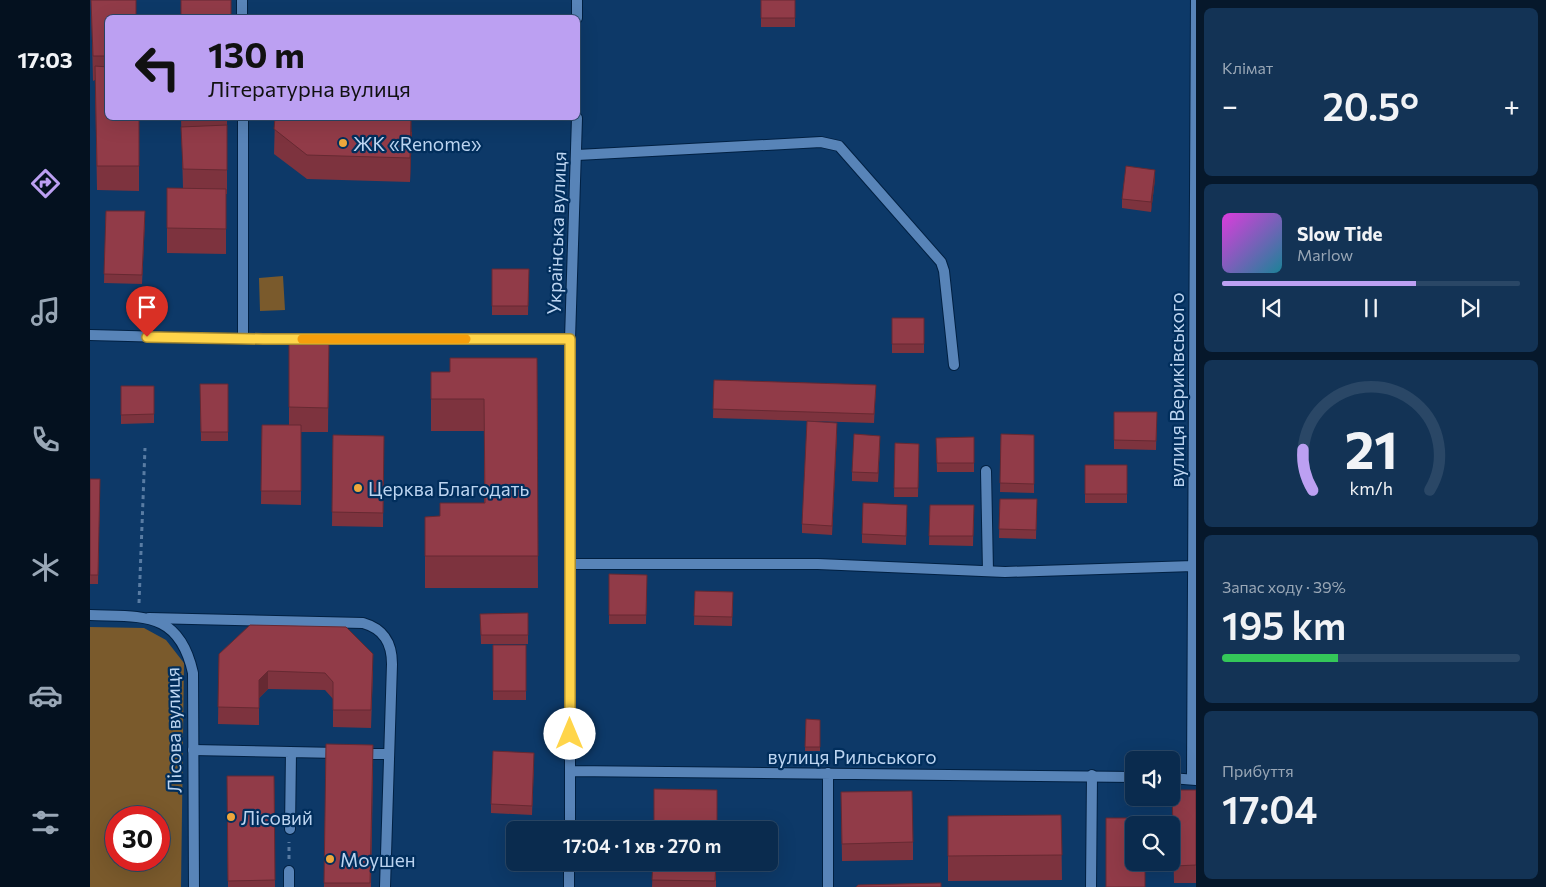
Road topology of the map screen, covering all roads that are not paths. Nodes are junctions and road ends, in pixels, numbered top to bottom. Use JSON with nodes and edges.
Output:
{"nodes":[{"id":1,"x":242,"y":0,"type":"edge"},
{"id":2,"x":577,"y":0,"type":"edge"},
{"id":3,"x":1196,"y":0,"type":"edge"},
{"id":4,"x":242,"y":15,"type":"edge"},
{"id":5,"x":577,"y":15,"type":"edge"},
{"id":6,"x":243,"y":120,"type":"edge"},
{"id":7,"x":577,"y":120,"type":"edge"},
{"id":8,"x":577,"y":155,"type":"junction"},
{"id":9,"x":90,"y":335,"type":"edge"},
{"id":10,"x":243,"y":339,"type":"junction"},
{"id":11,"x":570,"y":339,"type":"junction"},
{"id":12,"x":954,"y":365,"type":"dead end"},
{"id":13,"x":986,"y":471,"type":"dead end"},
{"id":14,"x":571,"y":564,"type":"junction"},
{"id":15,"x":1193,"y":566,"type":"junction"},
{"id":16,"x":988,"y":571,"type":"junction"},
{"id":17,"x":90,"y":616,"type":"edge"},
{"id":18,"x":145,"y":618,"type":"junction"},
{"id":19,"x":193,"y":750,"type":"junction"},
{"id":20,"x":291,"y":752,"type":"junction"},
{"id":21,"x":389,"y":754,"type":"junction"},
{"id":22,"x":570,"y":771,"type":"junction"},
{"id":23,"x":828,"y":773,"type":"junction"},
{"id":24,"x":1092,"y":776,"type":"junction"},
{"id":25,"x":1125,"y":777,"type":"edge"},
{"id":26,"x":1180,"y":778,"type":"edge"},
{"id":27,"x":1194,"y":779,"type":"edge"},
{"id":28,"x":570,"y":821,"type":"edge"},
{"id":29,"x":290,"y":829,"type":"road end"},
{"id":30,"x":289,"y":871,"type":"road end"},
{"id":31,"x":569,"y":871,"type":"edge"},
{"id":32,"x":194,"y":887,"type":"edge"},
{"id":33,"x":289,"y":887,"type":"edge"},
{"id":34,"x":385,"y":887,"type":"edge"},
{"id":35,"x":569,"y":887,"type":"edge"},
{"id":36,"x":828,"y":887,"type":"edge"},
{"id":37,"x":1091,"y":887,"type":"edge"}],
"edges":[{"from":1,"to":4,"type":"street"},
{"from":2,"to":5,"type":"street"},
{"from":3,"to":15,"type":"street","name":"вулиця Вериківського"},
{"from":6,"to":10,"type":"street"},
{"from":7,"to":8,"type":"street","name":"Українська вулиця"},
{"from":8,"to":11,"type":"street","name":"Українська вулиця"},
{"from":8,"to":12,"type":"street"},
{"from":9,"to":10,"type":"street"},
{"from":10,"to":11,"type":"street"},
{"from":11,"to":14,"type":"street","name":"Українська вулиця"},
{"from":13,"to":16,"type":"street"},
{"from":14,"to":16,"type":"street"},
{"from":14,"to":22,"type":"street","name":"Українська вулиця"},
{"from":15,"to":16,"type":"street"},
{"from":15,"to":27,"type":"street","name":"вулиця Вериківського"},
{"from":17,"to":18,"type":"street"},
{"from":18,"to":19,"type":"street","name":"Лісова вулиця"},
{"from":18,"to":21,"type":"street"},
{"from":19,"to":20,"type":"street"},
{"from":19,"to":32,"type":"street","name":"Лісова вулиця"},
{"from":20,"to":21,"type":"street"},
{"from":20,"to":29,"type":"street"},
{"from":21,"to":34,"type":"street"},
{"from":22,"to":23,"type":"street","name":"вулиця Рильського"},
{"from":22,"to":28,"type":"street","name":"Українська вулиця"},
{"from":23,"to":24,"type":"street","name":"вулиця Рильського"},
{"from":23,"to":36,"type":"street"},
{"from":24,"to":25,"type":"street","name":"вулиця Рильського"},
{"from":24,"to":37,"type":"street"},
{"from":26,"to":27,"type":"street"},
{"from":30,"to":33,"type":"street"},
{"from":31,"to":35,"type":"street"}]}
